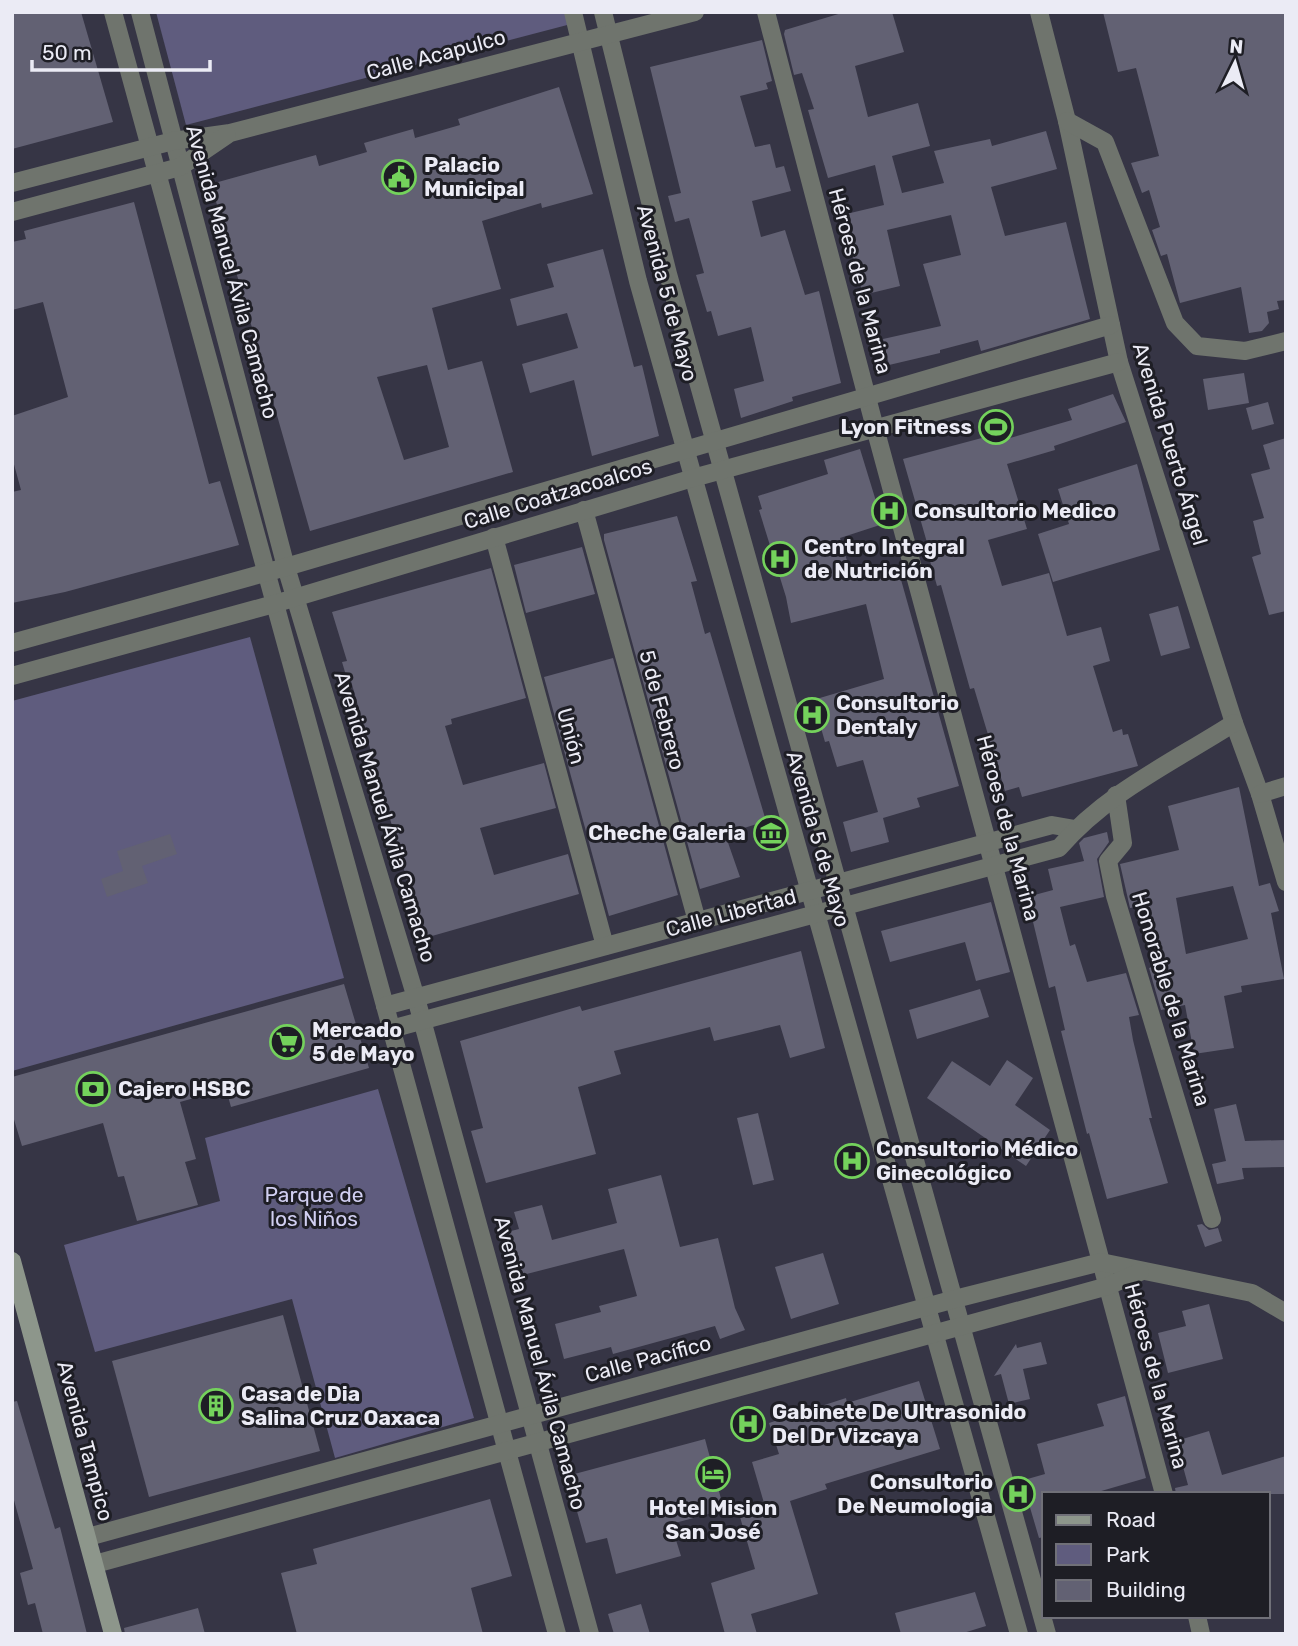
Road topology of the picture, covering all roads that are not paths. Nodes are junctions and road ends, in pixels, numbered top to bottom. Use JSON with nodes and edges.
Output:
{"nodes":[{"id":1,"x":113,"y":12,"type":"edge"},
{"id":2,"x":140,"y":12,"type":"edge"},
{"id":3,"x":573,"y":12,"type":"edge"},
{"id":4,"x":603,"y":12,"type":"edge"},
{"id":5,"x":695,"y":12,"type":"edge"},
{"id":6,"x":766,"y":12,"type":"edge"},
{"id":7,"x":1039,"y":12,"type":"edge"},
{"id":8,"x":609,"y":34,"type":"junction"},
{"id":9,"x":581,"y":41,"type":"junction"},
{"id":10,"x":1067,"y":121,"type":"junction"},
{"id":11,"x":230,"y":133,"type":"junction"},
{"id":12,"x":173,"y":141,"type":"junction"},
{"id":13,"x":151,"y":147,"type":"junction"},
{"id":14,"x":180,"y":167,"type":"junction"},
{"id":15,"x":158,"y":174,"type":"junction"},
{"id":16,"x":12,"y":183,"type":"edge"},
{"id":17,"x":12,"y":212,"type":"edge"},
{"id":18,"x":668,"y":274,"type":"junction"},
{"id":19,"x":638,"y":282,"type":"junction"},
{"id":20,"x":1111,"y":325,"type":"junction"},
{"id":21,"x":1286,"y":341,"type":"edge"},
{"id":22,"x":1119,"y":362,"type":"junction"},
{"id":23,"x":867,"y":399,"type":"junction"},
{"id":24,"x":875,"y":428,"type":"junction"},
{"id":25,"x":716,"y":440,"type":"junction"},
{"id":26,"x":685,"y":449,"type":"junction"},
{"id":27,"x":725,"y":469,"type":"junction"},
{"id":28,"x":693,"y":478,"type":"junction"},
{"id":29,"x":584,"y":510,"type":"junction"},
{"id":30,"x":494,"y":537,"type":"junction"},
{"id":31,"x":286,"y":567,"type":"junction"},
{"id":32,"x":266,"y":573,"type":"junction"},
{"id":33,"x":296,"y":597,"type":"junction"},
{"id":34,"x":274,"y":604,"type":"junction"},
{"id":35,"x":12,"y":643,"type":"edge"},
{"id":36,"x":12,"y":676,"type":"edge"},
{"id":37,"x":1234,"y":723,"type":"junction"},
{"id":38,"x":1286,"y":786,"type":"edge"},
{"id":39,"x":1261,"y":794,"type":"junction"},
{"id":40,"x":1116,"y":795,"type":"junction"},
{"id":41,"x":1075,"y":829,"type":"junction"},
{"id":42,"x":989,"y":842,"type":"junction"},
{"id":43,"x":995,"y":865,"type":"junction"},
{"id":44,"x":838,"y":882,"type":"junction"},
{"id":45,"x":1286,"y":882,"type":"edge"},
{"id":46,"x":808,"y":890,"type":"junction"},
{"id":47,"x":846,"y":906,"type":"junction"},
{"id":48,"x":815,"y":914,"type":"junction"},
{"id":49,"x":697,"y":921,"type":"junction"},
{"id":50,"x":605,"y":946,"type":"junction"},
{"id":51,"x":416,"y":998,"type":"junction"},
{"id":52,"x":385,"y":1006,"type":"junction"},
{"id":53,"x":422,"y":1021,"type":"junction"},
{"id":54,"x":391,"y":1029,"type":"junction"},
{"id":55,"x":1212,"y":1219,"type":"dead end"},
{"id":56,"x":12,"y":1261,"type":"edge"},
{"id":57,"x":1101,"y":1262,"type":"junction"},
{"id":58,"x":1140,"y":1272,"type":"junction"},
{"id":59,"x":1108,"y":1286,"type":"junction"},
{"id":60,"x":955,"y":1299,"type":"junction"},
{"id":61,"x":929,"y":1306,"type":"junction"},
{"id":62,"x":1286,"y":1313,"type":"edge"},
{"id":63,"x":962,"y":1324,"type":"junction"},
{"id":64,"x":936,"y":1332,"type":"junction"},
{"id":65,"x":530,"y":1415,"type":"junction"},
{"id":66,"x":499,"y":1424,"type":"junction"},
{"id":67,"x":537,"y":1440,"type":"junction"},
{"id":68,"x":506,"y":1449,"type":"junction"},
{"id":69,"x":1163,"y":1492,"type":"edge"},
{"id":70,"x":88,"y":1537,"type":"junction"},
{"id":71,"x":95,"y":1564,"type":"junction"},
{"id":72,"x":1042,"y":1616,"type":"edge"},
{"id":73,"x":113,"y":1634,"type":"edge"},
{"id":74,"x":557,"y":1634,"type":"edge"},
{"id":75,"x":590,"y":1634,"type":"edge"},
{"id":76,"x":1019,"y":1634,"type":"edge"}],
"edges":[{"from":1,"to":13,"type":"street"},
{"from":2,"to":12,"type":"street","name":"Avenida Manuel Ávila Camacho"},
{"from":3,"to":9,"type":"street","name":"Avenida 5 de Mayo"},
{"from":4,"to":8,"type":"street","name":"Avenida 5 de Mayo"},
{"from":5,"to":8,"type":"street","name":"Calle Acapulco"},
{"from":6,"to":23,"type":"street","name":"Héroes de la Marina"},
{"from":7,"to":10,"type":"street","name":"Avenida Puerto Ángel"},
{"from":8,"to":9,"type":"street","name":"Calle Acapulco"},
{"from":8,"to":18,"type":"street","name":"Avenida 5 de Mayo"},
{"from":9,"to":11,"type":"street","name":"Calle Acapulco"},
{"from":9,"to":19,"type":"street","name":"Avenida 5 de Mayo"},
{"from":10,"to":20,"type":"street","name":"Avenida Puerto Ángel"},
{"from":10,"to":21,"type":"street"},
{"from":11,"to":12,"type":"street","name":"Calle Acapulco"},
{"from":11,"to":14,"type":"street","name":"Calle Acapulco"},
{"from":12,"to":13,"type":"street","name":"Calle Acapulco"},
{"from":12,"to":14,"type":"street","name":"Avenida Manuel Ávila Camacho"},
{"from":13,"to":15,"type":"street"},
{"from":13,"to":16,"type":"street","name":"Calle Acapulco"},
{"from":14,"to":15,"type":"street","name":"Calle Acapulco"},
{"from":14,"to":31,"type":"street","name":"Avenida Manuel Ávila Camacho"},
{"from":15,"to":17,"type":"street","name":"Calle Acapulco"},
{"from":15,"to":32,"type":"street"},
{"from":18,"to":19,"type":"street"},
{"from":18,"to":25,"type":"street","name":"Avenida 5 de Mayo"},
{"from":19,"to":26,"type":"street","name":"Avenida 5 de Mayo"},
{"from":20,"to":22,"type":"street","name":"Avenida Puerto Ángel"},
{"from":20,"to":23,"type":"street","name":"Calle Coatzacoalcos"},
{"from":22,"to":24,"type":"street","name":"Calle Coatzacoalcos"},
{"from":22,"to":37,"type":"street","name":"Avenida Puerto Ángel"},
{"from":23,"to":24,"type":"street","name":"Héroes de la Marina"},
{"from":23,"to":25,"type":"street","name":"Calle Coatzacoalcos"},
{"from":24,"to":27,"type":"street","name":"Calle Coatzacoalcos"},
{"from":24,"to":42,"type":"street","name":"Héroes de la Marina"},
{"from":25,"to":26,"type":"street","name":"Calle Coatzacoalcos"},
{"from":25,"to":27,"type":"street","name":"Avenida 5 de Mayo"},
{"from":26,"to":28,"type":"street","name":"Avenida 5 de Mayo"},
{"from":26,"to":31,"type":"street","name":"Calle Coatzacoalcos"},
{"from":27,"to":28,"type":"street","name":"Calle Coatzacoalcos"},
{"from":27,"to":44,"type":"street","name":"Avenida 5 de Mayo"},
{"from":28,"to":29,"type":"street","name":"Calle Coatzacoalcos"},
{"from":28,"to":46,"type":"street","name":"Avenida 5 de Mayo"},
{"from":29,"to":30,"type":"street","name":"Calle Coatzacoalcos"},
{"from":29,"to":49,"type":"street","name":"5 de Febrero"},
{"from":30,"to":33,"type":"street","name":"Calle Coatzacoalcos"},
{"from":30,"to":50,"type":"street","name":"Unión"},
{"from":31,"to":32,"type":"street","name":"Calle Coatzacoalcos"},
{"from":31,"to":33,"type":"street","name":"Avenida Manuel Ávila Camacho"},
{"from":32,"to":34,"type":"street"},
{"from":32,"to":35,"type":"street","name":"Calle Coatzacoalcos"},
{"from":33,"to":34,"type":"street","name":"Calle Coatzacoalcos"},
{"from":33,"to":51,"type":"street","name":"Avenida Manuel Ávila Camacho"},
{"from":34,"to":36,"type":"street","name":"Calle Coatzacoalcos"},
{"from":34,"to":52,"type":"street"},
{"from":37,"to":39,"type":"street","name":"Avenida Puerto Ángel"},
{"from":37,"to":40,"type":"street","name":"Calle Libertad"},
{"from":38,"to":39,"type":"street"},
{"from":39,"to":45,"type":"street","name":"Avenida Puerto Ángel"},
{"from":40,"to":41,"type":"street","name":"Calle Libertad"},
{"from":40,"to":55,"type":"street","name":"Honorable de la Marina"},
{"from":41,"to":42,"type":"street","name":"Calle Libertad"},
{"from":41,"to":43,"type":"street","name":"Calle Libertad"},
{"from":42,"to":43,"type":"street","name":"Héroes de la Marina"},
{"from":42,"to":44,"type":"street","name":"Calle Libertad"},
{"from":43,"to":47,"type":"street","name":"Calle Libertad"},
{"from":43,"to":57,"type":"street","name":"Héroes de la Marina"},
{"from":44,"to":46,"type":"street","name":"Calle Libertad"},
{"from":44,"to":47,"type":"street","name":"Avenida 5 de Mayo"},
{"from":46,"to":48,"type":"street","name":"Avenida 5 de Mayo"},
{"from":46,"to":49,"type":"street","name":"Calle Libertad"},
{"from":47,"to":48,"type":"street","name":"Calle Libertad"},
{"from":47,"to":60,"type":"street","name":"Avenida 5 de Mayo"},
{"from":48,"to":53,"type":"street","name":"Calle Libertad"},
{"from":48,"to":61,"type":"street","name":"Avenida 5 de Mayo"},
{"from":49,"to":50,"type":"street","name":"Calle Libertad"},
{"from":50,"to":51,"type":"street","name":"Calle Libertad"},
{"from":51,"to":52,"type":"street","name":"Calle Libertad"},
{"from":51,"to":53,"type":"street","name":"Avenida Manuel Ávila Camacho"},
{"from":52,"to":54,"type":"street"},
{"from":53,"to":54,"type":"street","name":"Calle Libertad"},
{"from":53,"to":65,"type":"street","name":"Avenida Manuel Ávila Camacho"},
{"from":54,"to":66,"type":"street"},
{"from":56,"to":70,"type":"main road","name":"Avenida Tampico"},
{"from":57,"to":58,"type":"street","name":"Calle Pacífico"},
{"from":57,"to":59,"type":"street","name":"Héroes de la Marina"},
{"from":57,"to":60,"type":"street","name":"Calle Pacífico"},
{"from":58,"to":59,"type":"street"},
{"from":58,"to":62,"type":"street","name":"Calle Pacífico"},
{"from":59,"to":63,"type":"street"},
{"from":59,"to":69,"type":"street","name":"Héroes de la Marina"},
{"from":60,"to":61,"type":"street","name":"Calle Pacífico"},
{"from":60,"to":63,"type":"street","name":"Avenida 5 de Mayo"},
{"from":61,"to":64,"type":"street","name":"Avenida 5 de Mayo"},
{"from":61,"to":65,"type":"street","name":"Calle Pacífico"},
{"from":63,"to":64,"type":"street"},
{"from":63,"to":72,"type":"street","name":"Avenida 5 de Mayo"},
{"from":64,"to":67,"type":"street"},
{"from":64,"to":76,"type":"street","name":"Avenida 5 de Mayo"},
{"from":65,"to":66,"type":"street","name":"Calle Pacífico"},
{"from":65,"to":67,"type":"street","name":"Avenida Manuel Ávila Camacho"},
{"from":66,"to":68,"type":"street"},
{"from":66,"to":70,"type":"street","name":"Calle Pacífico"},
{"from":67,"to":68,"type":"street"},
{"from":67,"to":75,"type":"street","name":"Avenida Manuel Ávila Camacho"},
{"from":68,"to":71,"type":"street"},
{"from":68,"to":74,"type":"street"},
{"from":70,"to":71,"type":"main road","name":"Avenida Tampico"},
{"from":71,"to":73,"type":"main road","name":"Avenida Tampico"}]}
